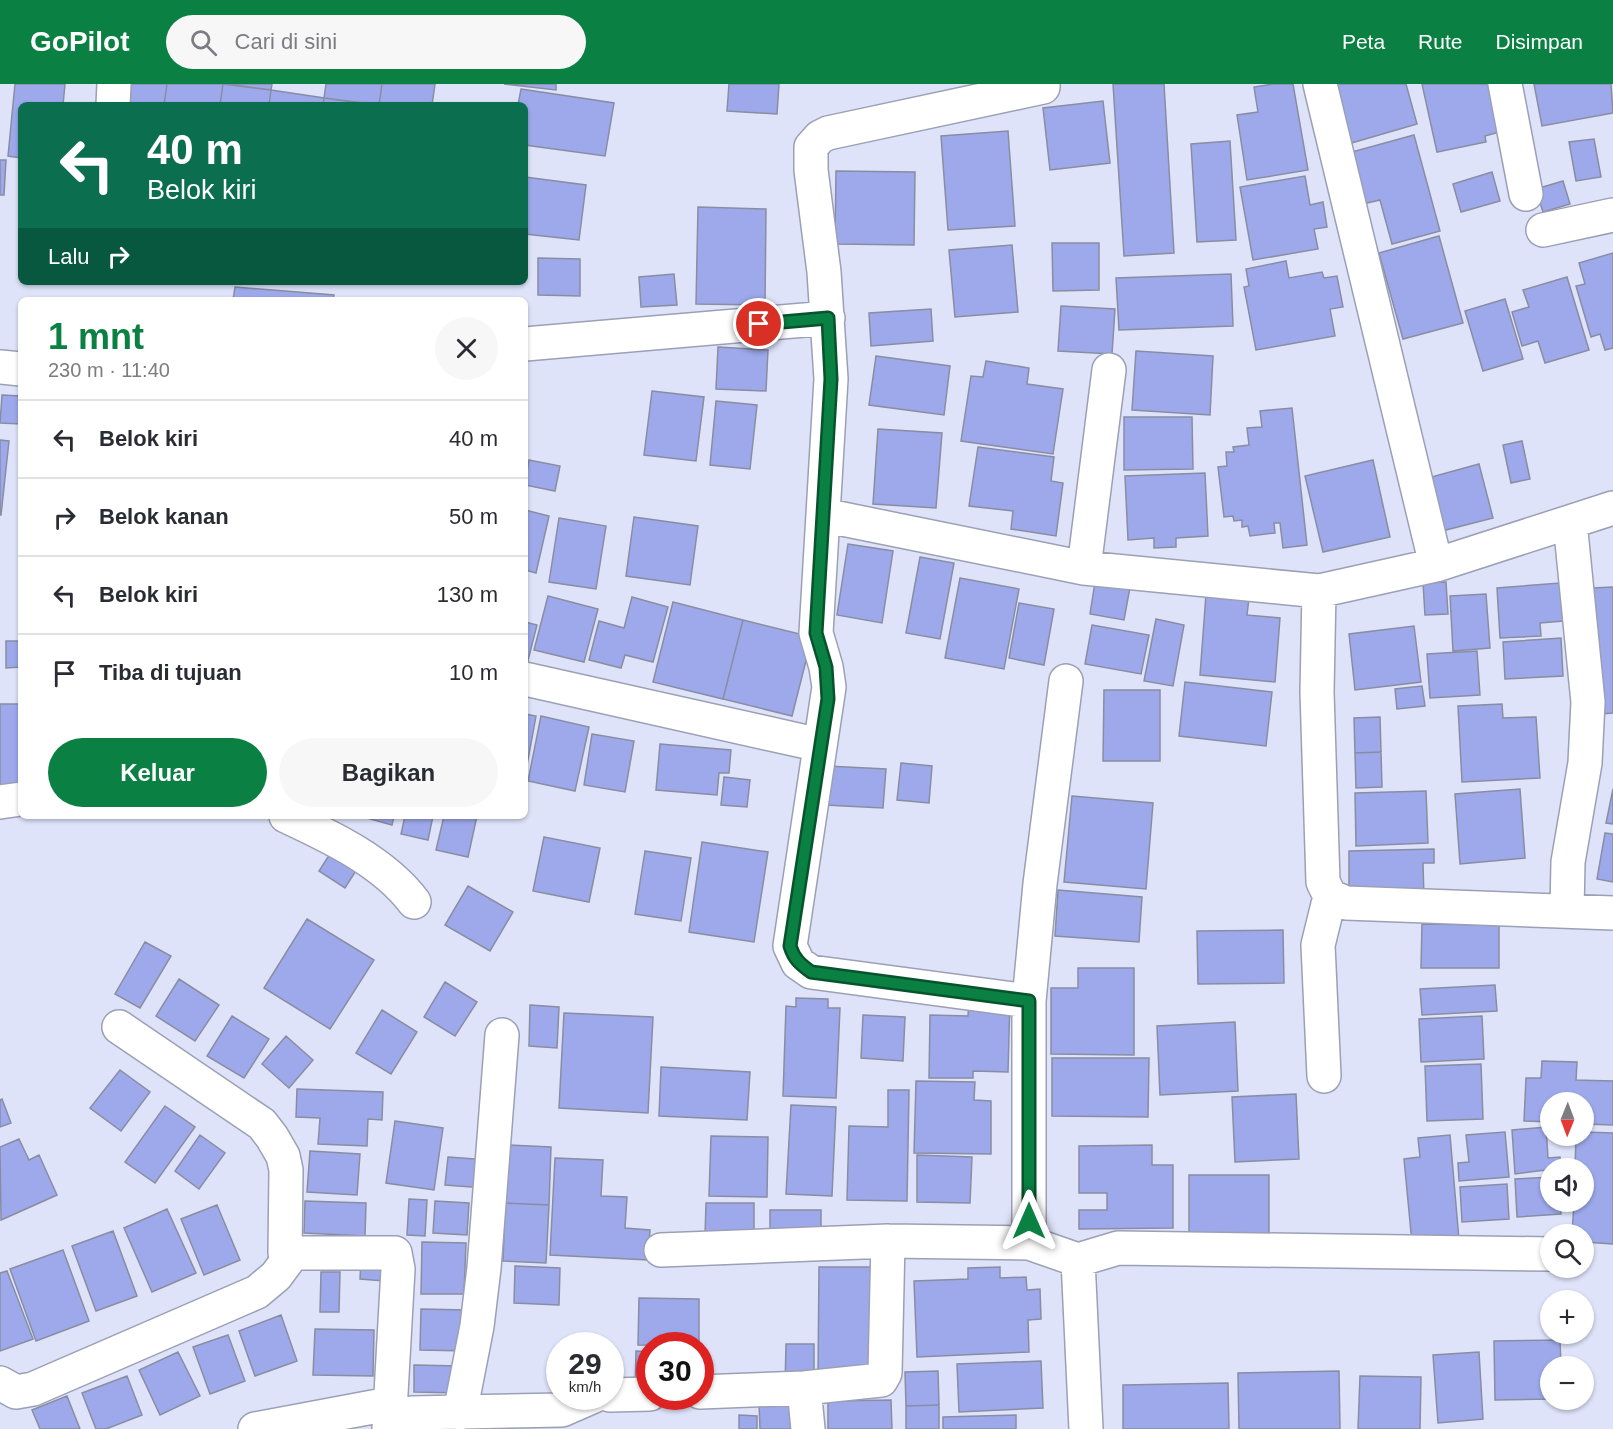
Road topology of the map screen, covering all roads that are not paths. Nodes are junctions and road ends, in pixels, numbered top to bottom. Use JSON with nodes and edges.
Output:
{"nodes":[{"id":1,"x":114,"y":84,"type":"edge"},
{"id":2,"x":1320,"y":84,"type":"edge"},
{"id":3,"x":1505,"y":84,"type":"edge"},
{"id":4,"x":1047,"y":85,"type":"edge"},
{"id":5,"x":113,"y":102,"type":"edge"},
{"id":6,"x":1526,"y":194,"type":"dead end"},
{"id":7,"x":1613,"y":215,"type":"edge"},
{"id":8,"x":1543,"y":230,"type":"dead end"},
{"id":9,"x":828,"y":318,"type":"junction"},
{"id":10,"x":528,"y":344,"type":"edge"},
{"id":11,"x":0,"y":367,"type":"edge"},
{"id":12,"x":18,"y":369,"type":"edge"},
{"id":13,"x":1109,"y":370,"type":"dead end"},
{"id":14,"x":1613,"y":508,"type":"edge"},
{"id":15,"x":822,"y":514,"type":"junction"},
{"id":16,"x":1570,"y":522,"type":"junction"},
{"id":17,"x":1436,"y":565,"type":"junction"},
{"id":18,"x":1084,"y":568,"type":"junction"},
{"id":19,"x":1319,"y":591,"type":"junction"},
{"id":20,"x":528,"y":680,"type":"edge"},
{"id":21,"x":1066,"y":681,"type":"dead end"},
{"id":22,"x":820,"y":745,"type":"junction"},
{"id":23,"x":18,"y":799,"type":"edge"},
{"id":24,"x":0,"y":802,"type":"edge"},
{"id":25,"x":292,"y":819,"type":"edge"},
{"id":26,"x":1330,"y":896,"type":"junction"},
{"id":27,"x":414,"y":902,"type":"dead end"},
{"id":28,"x":1567,"y":910,"type":"junction"},
{"id":29,"x":1613,"y":913,"type":"edge"},
{"id":30,"x":1029,"y":1001,"type":"junction"},
{"id":31,"x":119,"y":1027,"type":"dead end"},
{"id":32,"x":502,"y":1035,"type":"dead end"},
{"id":33,"x":1324,"y":1076,"type":"dead end"},
{"id":34,"x":888,"y":1241,"type":"junction"},
{"id":35,"x":1029,"y":1243,"type":"junction"},
{"id":36,"x":661,"y":1250,"type":"dead end"},
{"id":37,"x":293,"y":1253,"type":"junction"},
{"id":38,"x":1540,"y":1254,"type":"edge"},
{"id":39,"x":1078,"y":1260,"type":"junction"},
{"id":40,"x":0,"y":1383,"type":"edge"},
{"id":41,"x":804,"y":1388,"type":"junction"},
{"id":42,"x":714,"y":1391,"type":"edge"},
{"id":43,"x":562,"y":1410,"type":"edge"},
{"id":44,"x":460,"y":1413,"type":"junction"},
{"id":45,"x":389,"y":1416,"type":"edge"},
{"id":46,"x":255,"y":1429,"type":"edge"},
{"id":47,"x":808,"y":1429,"type":"edge"},
{"id":48,"x":1086,"y":1429,"type":"edge"}],
"edges":[{"from":1,"to":5,"type":"street"},
{"from":2,"to":17,"type":"street"},
{"from":3,"to":6,"type":"street"},
{"from":4,"to":9,"type":"street"},
{"from":7,"to":8,"type":"street"},
{"from":9,"to":10,"type":"street"},
{"from":9,"to":15,"type":"street"},
{"from":11,"to":12,"type":"street"},
{"from":13,"to":18,"type":"street"},
{"from":14,"to":16,"type":"street"},
{"from":15,"to":18,"type":"street"},
{"from":15,"to":22,"type":"street"},
{"from":16,"to":17,"type":"street"},
{"from":16,"to":28,"type":"street"},
{"from":17,"to":19,"type":"street"},
{"from":18,"to":19,"type":"street"},
{"from":19,"to":26,"type":"street"},
{"from":20,"to":22,"type":"street"},
{"from":21,"to":30,"type":"street"},
{"from":22,"to":30,"type":"street"},
{"from":23,"to":24,"type":"street"},
{"from":25,"to":27,"type":"street"},
{"from":26,"to":28,"type":"street"},
{"from":26,"to":33,"type":"street"},
{"from":28,"to":29,"type":"street"},
{"from":30,"to":35,"type":"street"},
{"from":31,"to":37,"type":"street"},
{"from":32,"to":44,"type":"street"},
{"from":34,"to":35,"type":"street"},
{"from":34,"to":36,"type":"street"},
{"from":34,"to":41,"type":"street"},
{"from":35,"to":39,"type":"street"},
{"from":37,"to":40,"type":"street"},
{"from":37,"to":45,"type":"street"},
{"from":38,"to":39,"type":"street"},
{"from":39,"to":48,"type":"street"},
{"from":41,"to":42,"type":"street"},
{"from":41,"to":47,"type":"street"},
{"from":43,"to":44,"type":"street"},
{"from":44,"to":45,"type":"street"},
{"from":45,"to":46,"type":"street"}]}
